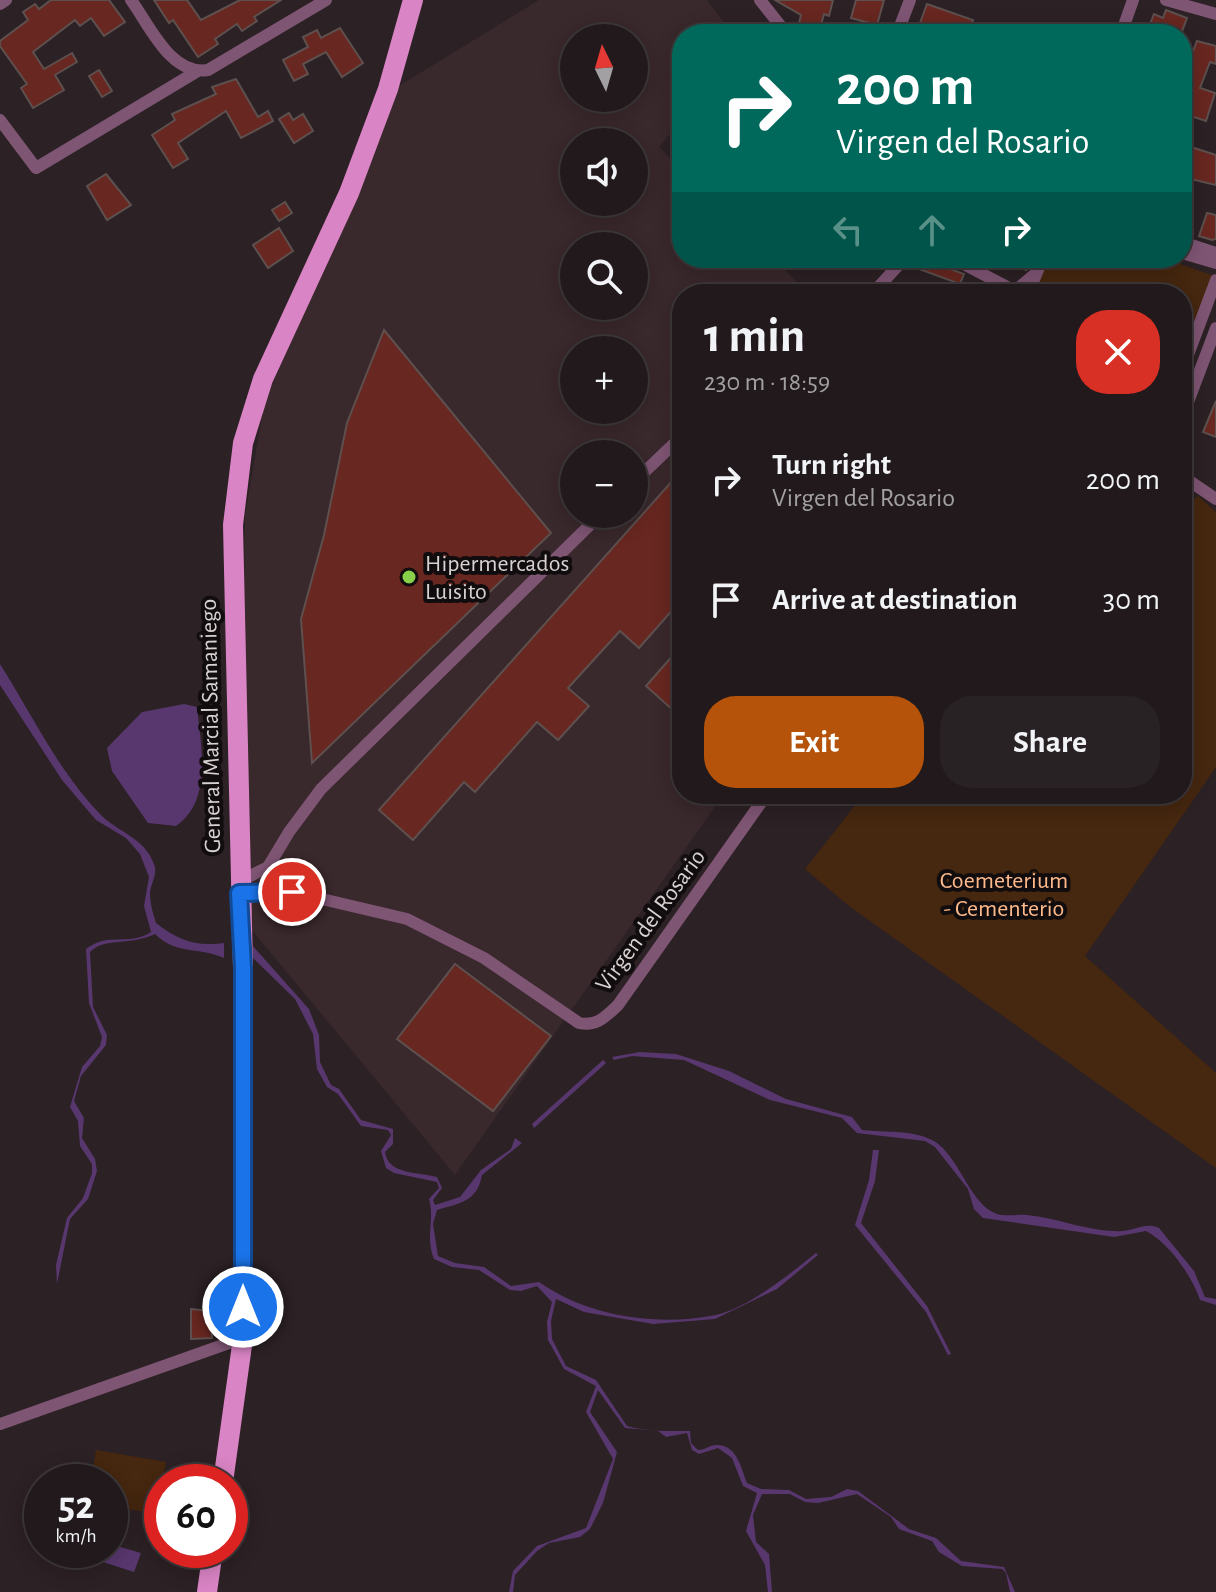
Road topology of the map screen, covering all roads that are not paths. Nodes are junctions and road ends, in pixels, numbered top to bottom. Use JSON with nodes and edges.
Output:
{"nodes":[{"id":1,"x":6,"y":0,"type":"edge"},
{"id":2,"x":131,"y":0,"type":"edge"},
{"id":3,"x":326,"y":0,"type":"edge"},
{"id":4,"x":413,"y":0,"type":"edge"},
{"id":5,"x":760,"y":0,"type":"edge"},
{"id":6,"x":910,"y":0,"type":"edge"},
{"id":7,"x":1133,"y":0,"type":"edge"},
{"id":8,"x":1166,"y":0,"type":"edge"},
{"id":9,"x":0,"y":4,"type":"edge"},
{"id":10,"x":1216,"y":14,"type":"edge"},
{"id":11,"x":779,"y":24,"type":"edge"},
{"id":12,"x":901,"y":24,"type":"edge"},
{"id":13,"x":1125,"y":24,"type":"edge"},
{"id":14,"x":192,"y":71,"type":"junction"},
{"id":15,"x":0,"y":120,"type":"edge"},
{"id":16,"x":1192,"y":245,"type":"edge"},
{"id":17,"x":1216,"y":253,"type":"edge"},
{"id":18,"x":1192,"y":256,"type":"edge"},
{"id":19,"x":1216,"y":263,"type":"edge"},
{"id":20,"x":896,"y":268,"type":"edge"},
{"id":21,"x":971,"y":268,"type":"edge"},
{"id":22,"x":1038,"y":268,"type":"edge"},
{"id":23,"x":1035,"y":274,"type":"junction"},
{"id":24,"x":1216,"y":280,"type":"edge"},
{"id":25,"x":881,"y":284,"type":"edge"},
{"id":26,"x":1002,"y":284,"type":"edge"},
{"id":27,"x":1023,"y":284,"type":"edge"},
{"id":28,"x":1032,"y":284,"type":"edge"},
{"id":29,"x":1216,"y":328,"type":"edge"},
{"id":30,"x":1192,"y":344,"type":"edge"},
{"id":31,"x":1192,"y":392,"type":"edge"},
{"id":32,"x":672,"y":446,"type":"edge"},
{"id":33,"x":648,"y":469,"type":"edge"},
{"id":34,"x":1192,"y":483,"type":"edge"},
{"id":35,"x":1216,"y":499,"type":"edge"},
{"id":36,"x":587,"y":528,"type":"edge"},
{"id":37,"x":760,"y":804,"type":"edge"},
{"id":38,"x":238,"y":888,"type":"junction"},
{"id":39,"x":243,"y":1338,"type":"junction"},
{"id":40,"x":0,"y":1424,"type":"edge"},
{"id":41,"x":226,"y":1464,"type":"edge"},
{"id":42,"x":210,"y":1568,"type":"edge"},
{"id":43,"x":207,"y":1592,"type":"edge"}],
"edges":[{"from":1,"to":9,"type":"street"},
{"from":2,"to":14,"type":"street"},
{"from":3,"to":14,"type":"street"},
{"from":4,"to":38,"type":"main road","name":"General Marcial Samaniego"},
{"from":5,"to":11,"type":"street"},
{"from":6,"to":12,"type":"street"},
{"from":7,"to":13,"type":"street"},
{"from":8,"to":10,"type":"street"},
{"from":14,"to":15,"type":"street"},
{"from":16,"to":17,"type":"street"},
{"from":18,"to":19,"type":"street"},
{"from":20,"to":25,"type":"street"},
{"from":21,"to":26,"type":"street"},
{"from":22,"to":23,"type":"street"},
{"from":23,"to":27,"type":"street"},
{"from":23,"to":28,"type":"street"},
{"from":24,"to":30,"type":"street"},
{"from":29,"to":31,"type":"street"},
{"from":32,"to":33,"type":"street"},
{"from":34,"to":35,"type":"street"},
{"from":36,"to":38,"type":"street"},
{"from":37,"to":38,"type":"street","name":"Virgen del Rosario"},
{"from":38,"to":39,"type":"main road","name":"General Marcial Samaniego"},
{"from":39,"to":40,"type":"street"},
{"from":39,"to":41,"type":"main road","name":"General Marcial Samaniego"},
{"from":42,"to":43,"type":"main road"}]}
